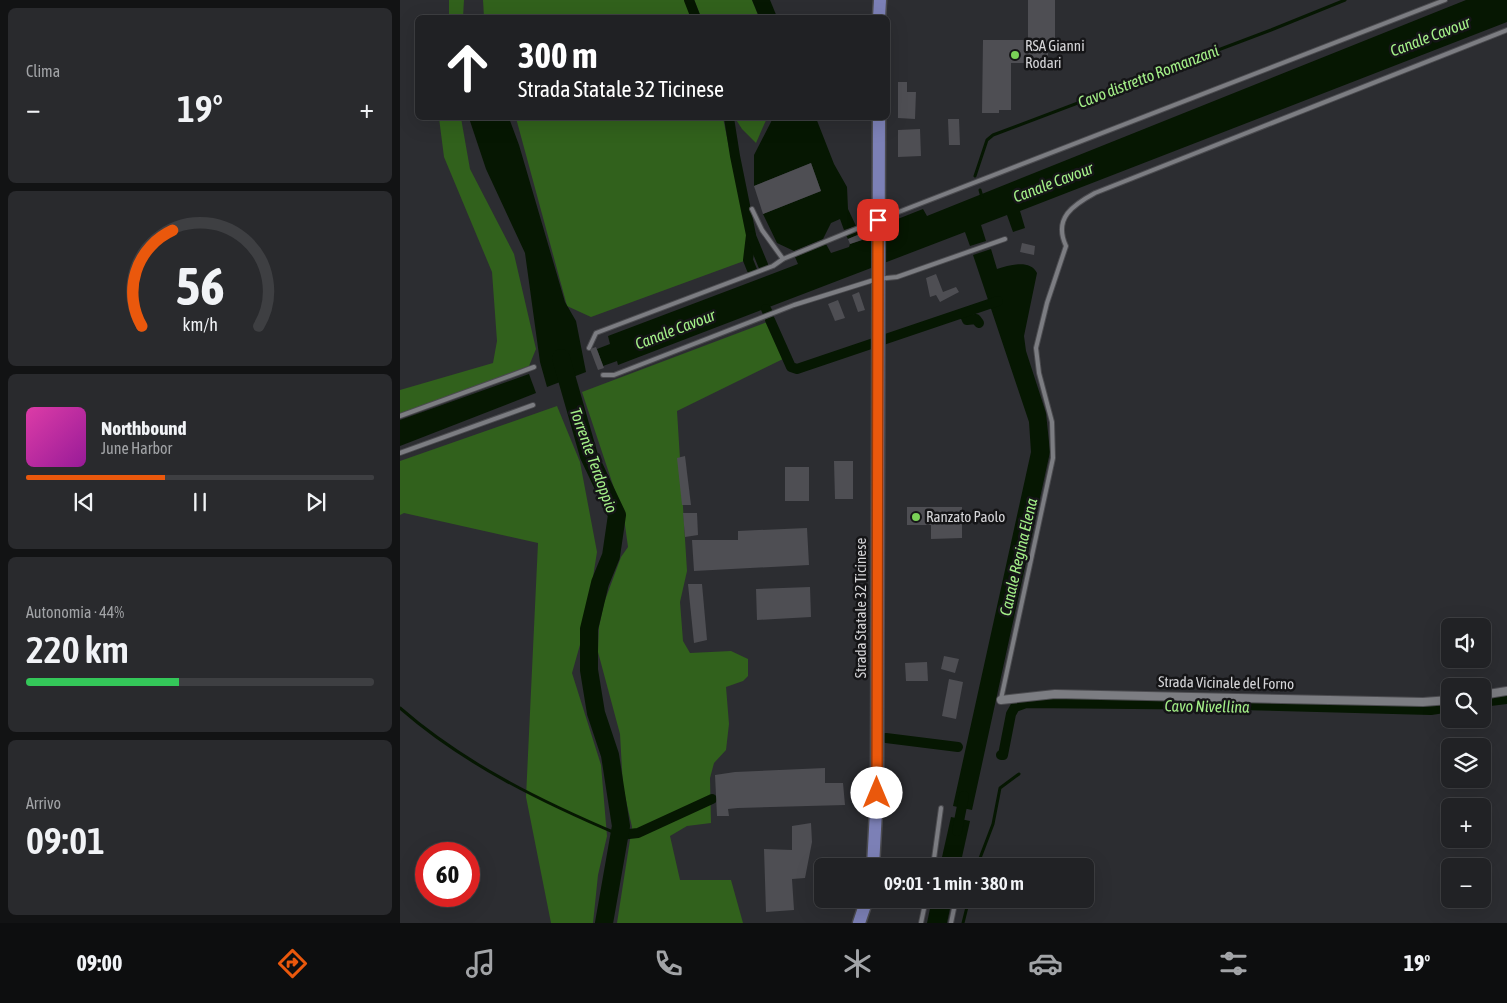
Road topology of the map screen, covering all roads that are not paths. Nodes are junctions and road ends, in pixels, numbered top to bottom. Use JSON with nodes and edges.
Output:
{"nodes":[{"id":1,"x":880,"y":0,"type":"edge"},
{"id":2,"x":1445,"y":0,"type":"edge"},
{"id":3,"x":879,"y":15,"type":"edge"},
{"id":4,"x":1507,"y":30,"type":"edge"},
{"id":5,"x":879,"y":120,"type":"edge"},
{"id":6,"x":752,"y":209,"type":"dead end"},
{"id":7,"x":878,"y":225,"type":"junction"},
{"id":8,"x":1005,"y":239,"type":"dead end"},
{"id":9,"x":783,"y":259,"type":"junction"},
{"id":10,"x":877,"y":274,"type":"junction"},
{"id":11,"x":589,"y":348,"type":"dead end"},
{"id":12,"x":534,"y":367,"type":"dead end"},
{"id":13,"x":603,"y":375,"type":"dead end"},
{"id":14,"x":533,"y":405,"type":"dead end"},
{"id":15,"x":400,"y":416,"type":"edge"},
{"id":16,"x":400,"y":453,"type":"edge"},
{"id":17,"x":1507,"y":691,"type":"edge"},
{"id":18,"x":1491,"y":694,"type":"edge"},
{"id":19,"x":1001,"y":700,"type":"joint"},
{"id":20,"x":1441,"y":701,"type":"edge"},
{"id":21,"x":941,"y":808,"type":"dead end"},
{"id":22,"x":874,"y":858,"type":"edge"},
{"id":23,"x":934,"y":858,"type":"edge"},
{"id":24,"x":864,"y":908,"type":"edge"},
{"id":25,"x":924,"y":908,"type":"edge"},
{"id":26,"x":954,"y":908,"type":"edge"},
{"id":27,"x":859,"y":923,"type":"edge"},
{"id":28,"x":920,"y":923,"type":"edge"},
{"id":29,"x":951,"y":923,"type":"edge"}],
"edges":[{"from":1,"to":3,"type":"main road"},
{"from":2,"to":7,"type":"lane"},
{"from":4,"to":19,"type":"lane"},
{"from":5,"to":7,"type":"main road"},
{"from":6,"to":9,"type":"lane"},
{"from":7,"to":9,"type":"lane"},
{"from":7,"to":10,"type":"main road"},
{"from":8,"to":10,"type":"lane"},
{"from":9,"to":11,"type":"lane"},
{"from":10,"to":13,"type":"lane"},
{"from":10,"to":22,"type":"main road","name":"Strada Statale 32 Ticinese"},
{"from":12,"to":15,"type":"lane"},
{"from":14,"to":16,"type":"lane"},
{"from":17,"to":18,"type":"street"},
{"from":19,"to":20,"type":"street","name":"Strada Vicinale del Forno"},
{"from":21,"to":23,"type":"lane"},
{"from":24,"to":27,"type":"main road"},
{"from":25,"to":28,"type":"lane"},
{"from":26,"to":29,"type":"lane"}]}
